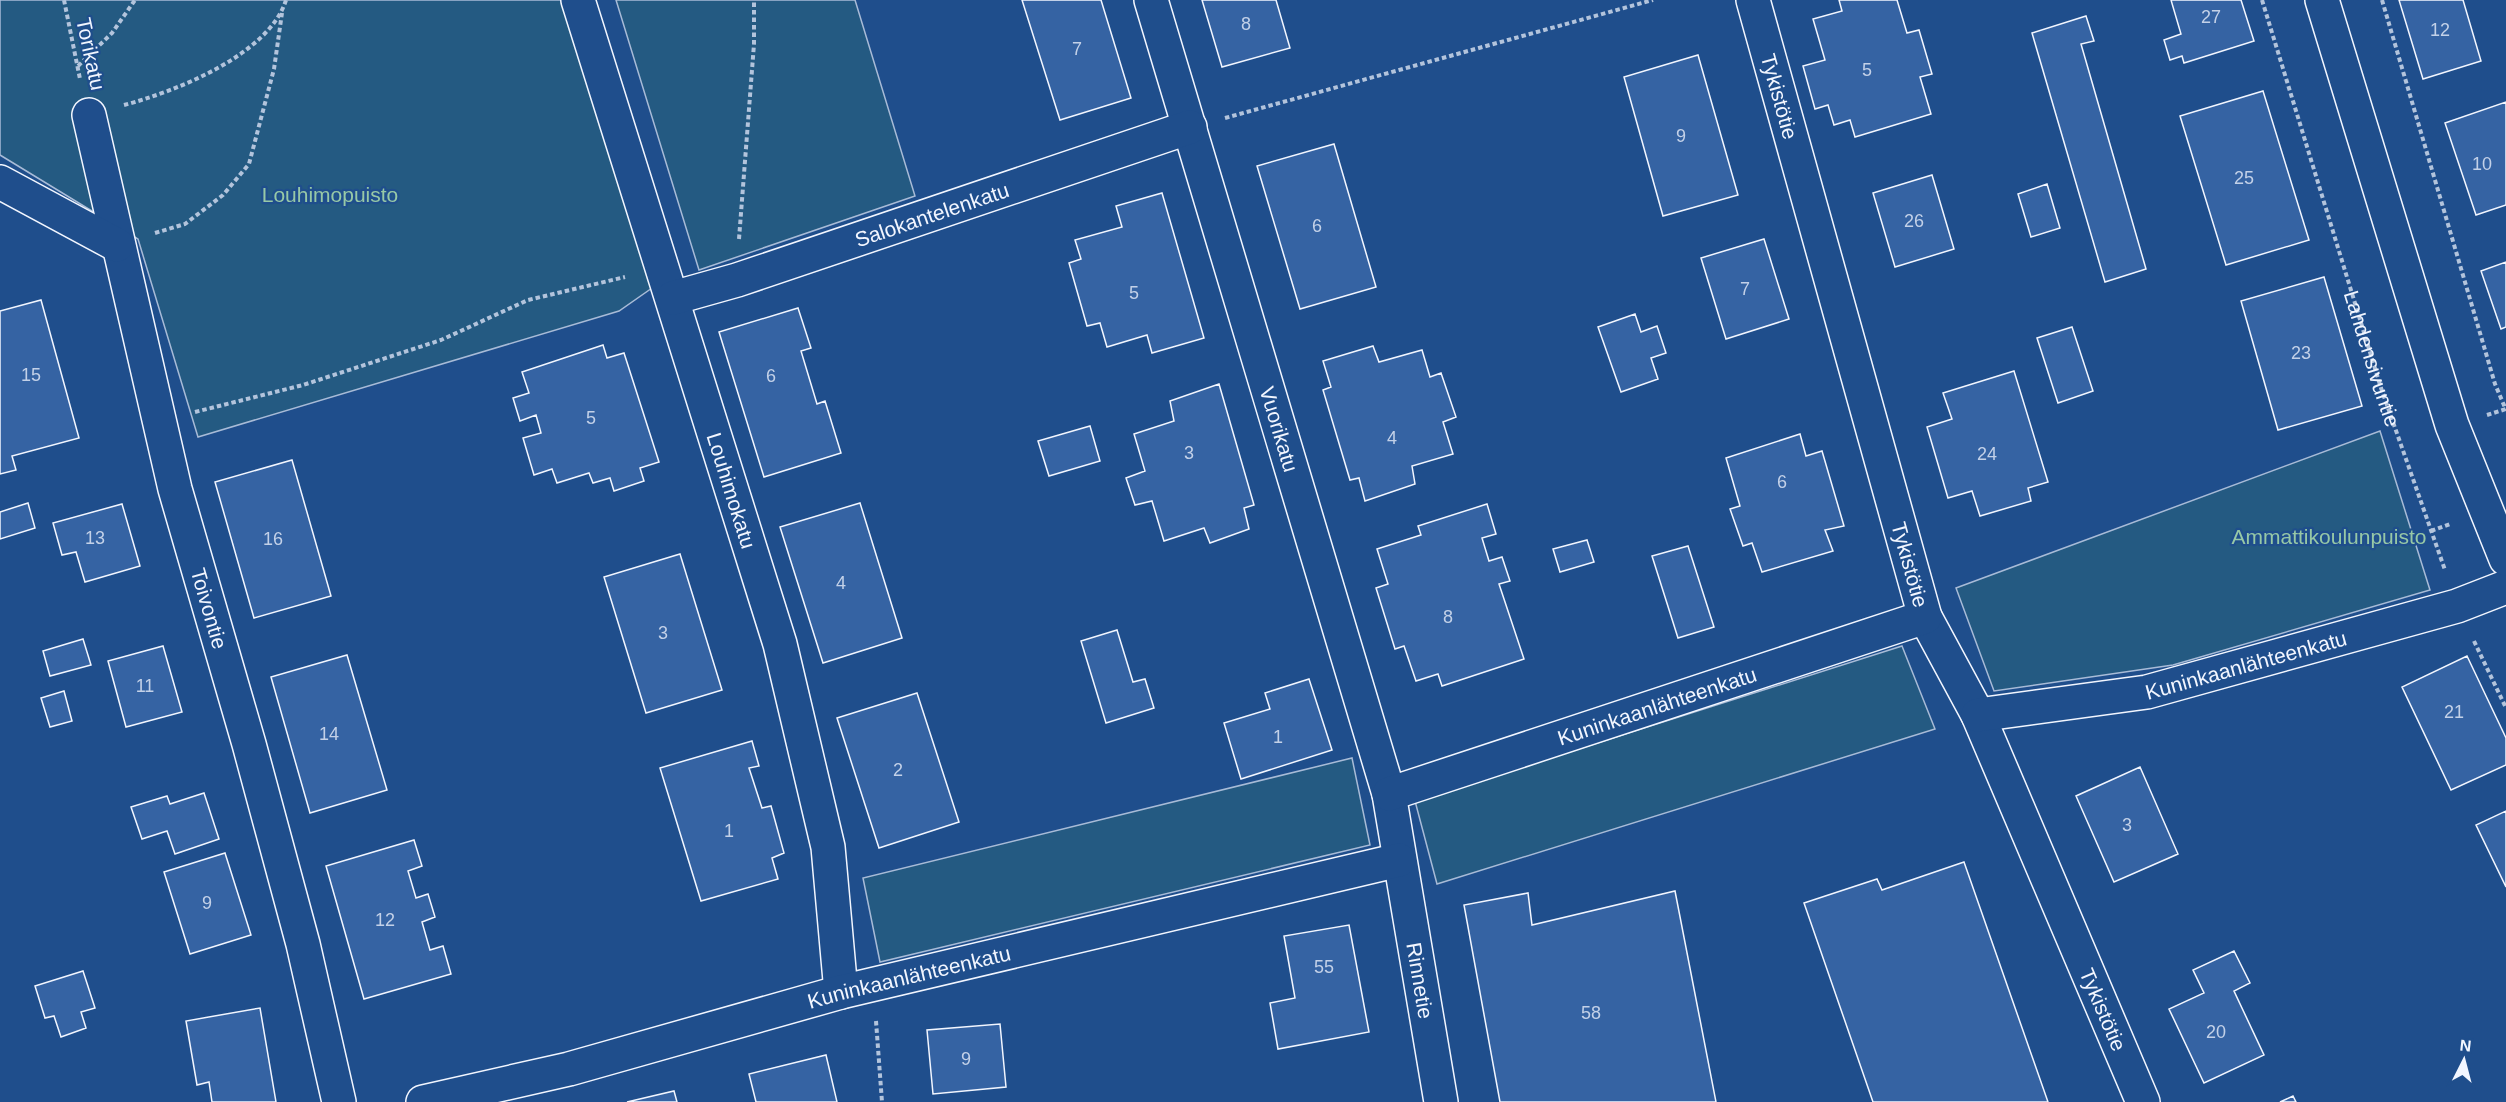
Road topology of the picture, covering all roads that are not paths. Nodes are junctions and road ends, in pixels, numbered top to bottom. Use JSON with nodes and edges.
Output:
{"nodes":[{"id":1,"x":578,"y":0,"type":"edge"},
{"id":2,"x":1151,"y":0,"type":"edge"},
{"id":3,"x":1753,"y":0,"type":"edge"},
{"id":4,"x":2322,"y":0,"type":"edge"},
{"id":5,"x":89,"y":115,"type":"road end"},
{"id":6,"x":1190,"y":127,"type":"junction"},
{"id":7,"x":5,"y":193,"type":"edge"},
{"id":8,"x":117,"y":245,"type":"junction"},
{"id":9,"x":673,"y":298,"type":"junction"},
{"id":10,"x":2506,"y":559,"type":"edge"},
{"id":11,"x":2506,"y":587,"type":"edge"},
{"id":12,"x":1925,"y":617,"type":"junction"},
{"id":13,"x":1978,"y":715,"type":"junction"},
{"id":14,"x":1389,"y":794,"type":"junction"},
{"id":15,"x":1399,"y":860,"type":"junction"},
{"id":16,"x":841,"y":992,"type":"junction"},
{"id":17,"x":339,"y":1102,"type":"edge"},
{"id":18,"x":423,"y":1102,"type":"edge"},
{"id":19,"x":1441,"y":1102,"type":"edge"},
{"id":20,"x":2143,"y":1102,"type":"edge"}],
"edges":[{"from":1,"to":9,"type":"street","name":"Louhimokatu"},
{"from":2,"to":6,"type":"street","name":"Vuorikatu"},
{"from":3,"to":12,"type":"street","name":"Tykistötie"},
{"from":4,"to":10,"type":"street"},
{"from":5,"to":8,"type":"street","name":"Toivontie"},
{"from":6,"to":9,"type":"street","name":"Salokantelenkatu"},
{"from":6,"to":14,"type":"street","name":"Vuorikatu"},
{"from":7,"to":8,"type":"street"},
{"from":8,"to":17,"type":"street","name":"Toivontie"},
{"from":9,"to":16,"type":"street","name":"Louhimokatu"},
{"from":11,"to":13,"type":"street","name":"Kuninkaanlähteenkatu"},
{"from":12,"to":13,"type":"street","name":"Tykistötie"},
{"from":12,"to":14,"type":"street","name":"Kuninkaanlähteenkatu"},
{"from":13,"to":20,"type":"street","name":"Tykistötie"},
{"from":14,"to":15,"type":"street","name":"Vuorikatu"},
{"from":15,"to":16,"type":"street","name":"Kuninkaanlähteenkatu"},
{"from":15,"to":19,"type":"street","name":"Rinnetie"},
{"from":16,"to":18,"type":"street","name":"Kuninkaanlähteenkatu"}]}
